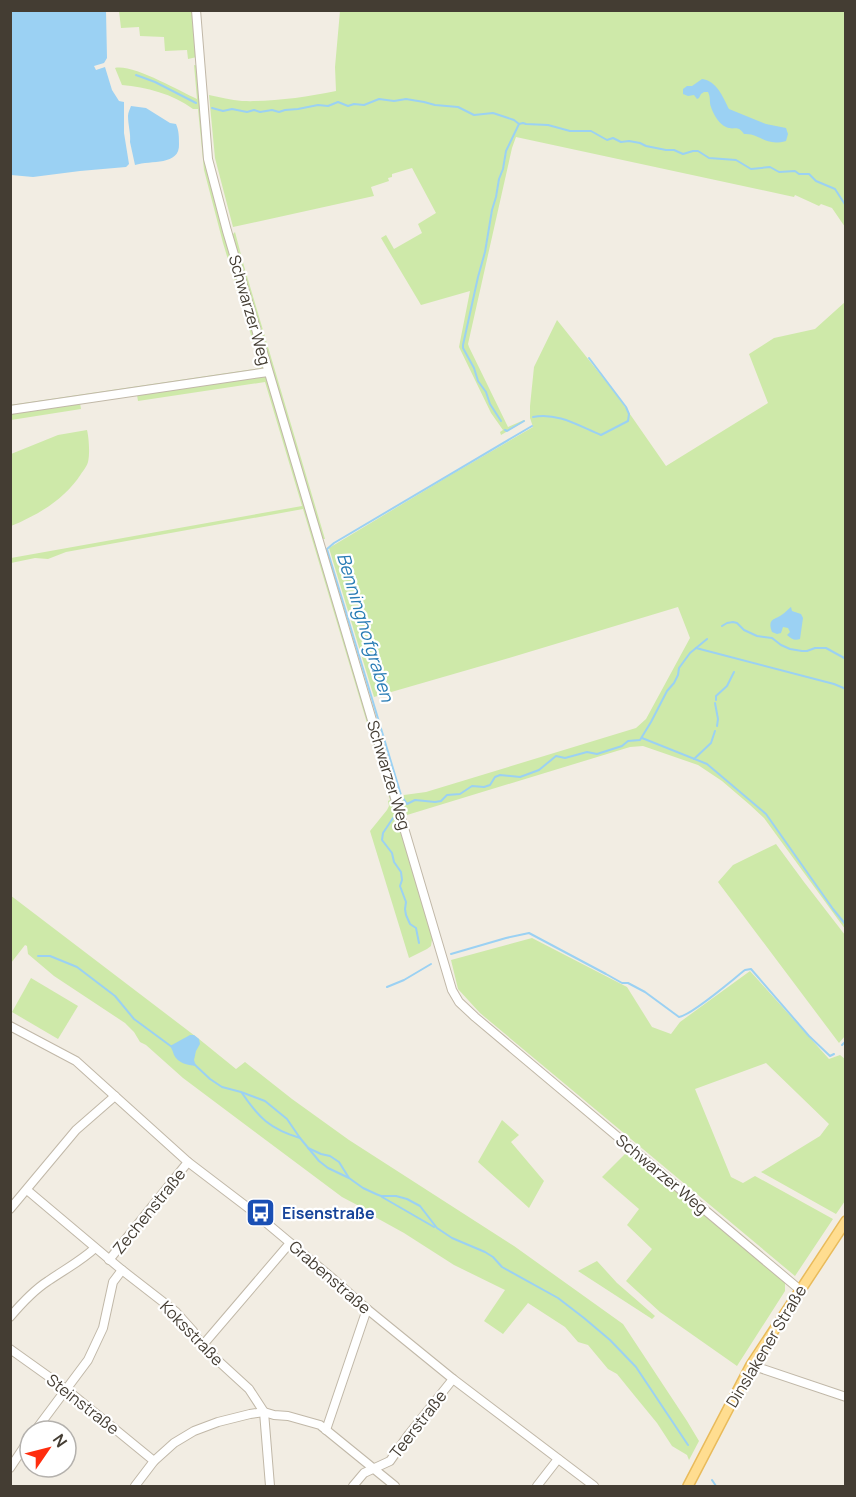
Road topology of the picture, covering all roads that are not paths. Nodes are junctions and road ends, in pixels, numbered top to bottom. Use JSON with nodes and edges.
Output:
{"nodes":[{"id":1,"x":196,"y":10,"type":"edge"},
{"id":2,"x":268,"y":372,"type":"junction"},
{"id":3,"x":10,"y":410,"type":"edge"},
{"id":4,"x":10,"y":1026,"type":"edge"},
{"id":5,"x":115,"y":1096,"type":"junction"},
{"id":6,"x":188,"y":1162,"type":"junction"},
{"id":7,"x":27,"y":1190,"type":"junction"},
{"id":8,"x":10,"y":1209,"type":"edge"},
{"id":9,"x":846,"y":1221,"type":"edge"},
{"id":10,"x":291,"y":1243,"type":"junction"},
{"id":11,"x":95,"y":1248,"type":"junction"},
{"id":12,"x":109,"y":1260,"type":"junction"},
{"id":13,"x":122,"y":1270,"type":"junction"},
{"id":14,"x":799,"y":1289,"type":"junction"},
{"id":15,"x":367,"y":1309,"type":"junction"},
{"id":16,"x":10,"y":1317,"type":"edge"},
{"id":17,"x":202,"y":1346,"type":"junction"},
{"id":18,"x":10,"y":1349,"type":"edge"},
{"id":19,"x":751,"y":1365,"type":"junction"},
{"id":20,"x":453,"y":1379,"type":"junction"},
{"id":21,"x":66,"y":1389,"type":"junction"},
{"id":22,"x":846,"y":1397,"type":"edge"},
{"id":23,"x":264,"y":1412,"type":"junction"},
{"id":24,"x":44,"y":1419,"type":"edge"},
{"id":25,"x":326,"y":1430,"type":"junction"},
{"id":26,"x":558,"y":1459,"type":"junction"},
{"id":27,"x":154,"y":1461,"type":"junction"},
{"id":28,"x":373,"y":1470,"type":"junction"},
{"id":29,"x":135,"y":1486,"type":"edge"},
{"id":30,"x":270,"y":1486,"type":"edge"},
{"id":31,"x":353,"y":1486,"type":"edge"},
{"id":32,"x":395,"y":1486,"type":"edge"},
{"id":33,"x":537,"y":1486,"type":"edge"},
{"id":34,"x":594,"y":1486,"type":"edge"},
{"id":35,"x":688,"y":1486,"type":"edge"}],
"edges":[{"from":1,"to":2,"type":"street","name":"Schwarzer Weg"},
{"from":2,"to":3,"type":"street"},
{"from":2,"to":14,"type":"street","name":"Schwarzer Weg"},
{"from":4,"to":5,"type":"street","name":"Grabenstraße"},
{"from":5,"to":6,"type":"street","name":"Grabenstraße"},
{"from":5,"to":7,"type":"street"},
{"from":6,"to":10,"type":"street","name":"Grabenstraße"},
{"from":6,"to":12,"type":"street","name":"Zechenstraße"},
{"from":7,"to":8,"type":"street"},
{"from":7,"to":11,"type":"street","name":"Koksstraße"},
{"from":9,"to":14,"type":"main road","name":"Dinslakener Straße"},
{"from":10,"to":15,"type":"street","name":"Grabenstraße"},
{"from":10,"to":17,"type":"street"},
{"from":11,"to":12,"type":"street","name":"Koksstraße"},
{"from":11,"to":16,"type":"street"},
{"from":12,"to":13,"type":"street","name":"Koksstraße"},
{"from":13,"to":17,"type":"street","name":"Koksstraße"},
{"from":13,"to":21,"type":"street","name":"Zechenstraße"},
{"from":14,"to":19,"type":"main road","name":"Dinslakener Straße"},
{"from":15,"to":20,"type":"street","name":"Grabenstraße"},
{"from":15,"to":25,"type":"street"},
{"from":17,"to":23,"type":"street","name":"Koksstraße"},
{"from":18,"to":21,"type":"street","name":"Steinstraße"},
{"from":19,"to":22,"type":"street"},
{"from":19,"to":35,"type":"main road","name":"Dinslakener Straße"},
{"from":20,"to":26,"type":"street","name":"Grabenstraße"},
{"from":20,"to":28,"type":"street","name":"Teerstraße"},
{"from":21,"to":24,"type":"street","name":"Zechenstraße"},
{"from":21,"to":27,"type":"street","name":"Steinstraße"},
{"from":23,"to":25,"type":"street"},
{"from":23,"to":27,"type":"street"},
{"from":23,"to":30,"type":"street","name":"Koksstraße"},
{"from":25,"to":28,"type":"street"},
{"from":26,"to":33,"type":"street"},
{"from":26,"to":34,"type":"street","name":"Grabenstraße"},
{"from":27,"to":29,"type":"street"},
{"from":28,"to":31,"type":"street","name":"Teerstraße"},
{"from":28,"to":32,"type":"street"}]}
